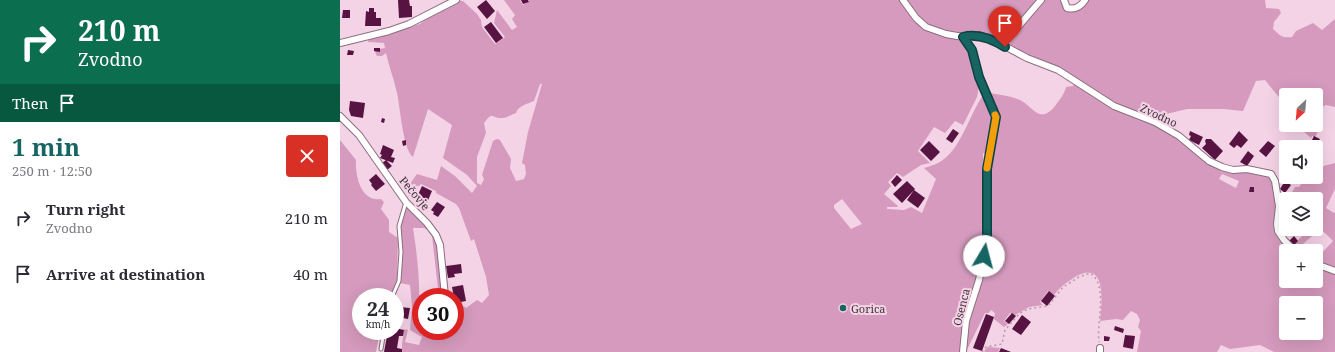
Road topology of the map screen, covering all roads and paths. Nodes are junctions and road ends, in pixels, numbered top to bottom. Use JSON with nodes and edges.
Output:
{"nodes":[{"id":1,"x":456,"y":0,"type":"edge"},
{"id":2,"x":903,"y":0,"type":"edge"},
{"id":3,"x":1041,"y":0,"type":"edge"},
{"id":4,"x":1064,"y":0,"type":"edge"},
{"id":5,"x":1086,"y":0,"type":"edge"},
{"id":6,"x":963,"y":37,"type":"junction"},
{"id":7,"x":997,"y":42,"type":"junction"},
{"id":8,"x":340,"y":43,"type":"edge"},
{"id":9,"x":340,"y":116,"type":"edge"},
{"id":10,"x":406,"y":202,"type":"junction"},
{"id":11,"x":1288,"y":244,"type":"edge"},
{"id":12,"x":1323,"y":267,"type":"edge"},
{"id":13,"x":1335,"y":271,"type":"edge"},
{"id":14,"x":395,"y":288,"type":"edge"},
{"id":15,"x":444,"y":288,"type":"edge"},
{"id":16,"x":382,"y":340,"type":"edge"},
{"id":17,"x":381,"y":349,"type":"dead end"},
{"id":18,"x":1100,"y":350,"type":"edge"},
{"id":19,"x":963,"y":352,"type":"edge"},
{"id":20,"x":982,"y":352,"type":"edge"}],
"edges":[{"from":1,"to":8,"type":"street"},
{"from":2,"to":6,"type":"street"},
{"from":3,"to":7,"type":"street"},
{"from":4,"to":5,"type":"street"},
{"from":6,"to":7,"type":"street","name":"Zvodno"},
{"from":6,"to":19,"type":"street","name":"Osenca"},
{"from":7,"to":11,"type":"street","name":"Zvodno"},
{"from":9,"to":10,"type":"street","name":"Pečovje"},
{"from":10,"to":14,"type":"lane"},
{"from":10,"to":15,"type":"street","name":"Pečovje"},
{"from":12,"to":13,"type":"street"},
{"from":16,"to":17,"type":"lane"},
{"from":18,"to":20,"type":"path"}]}
